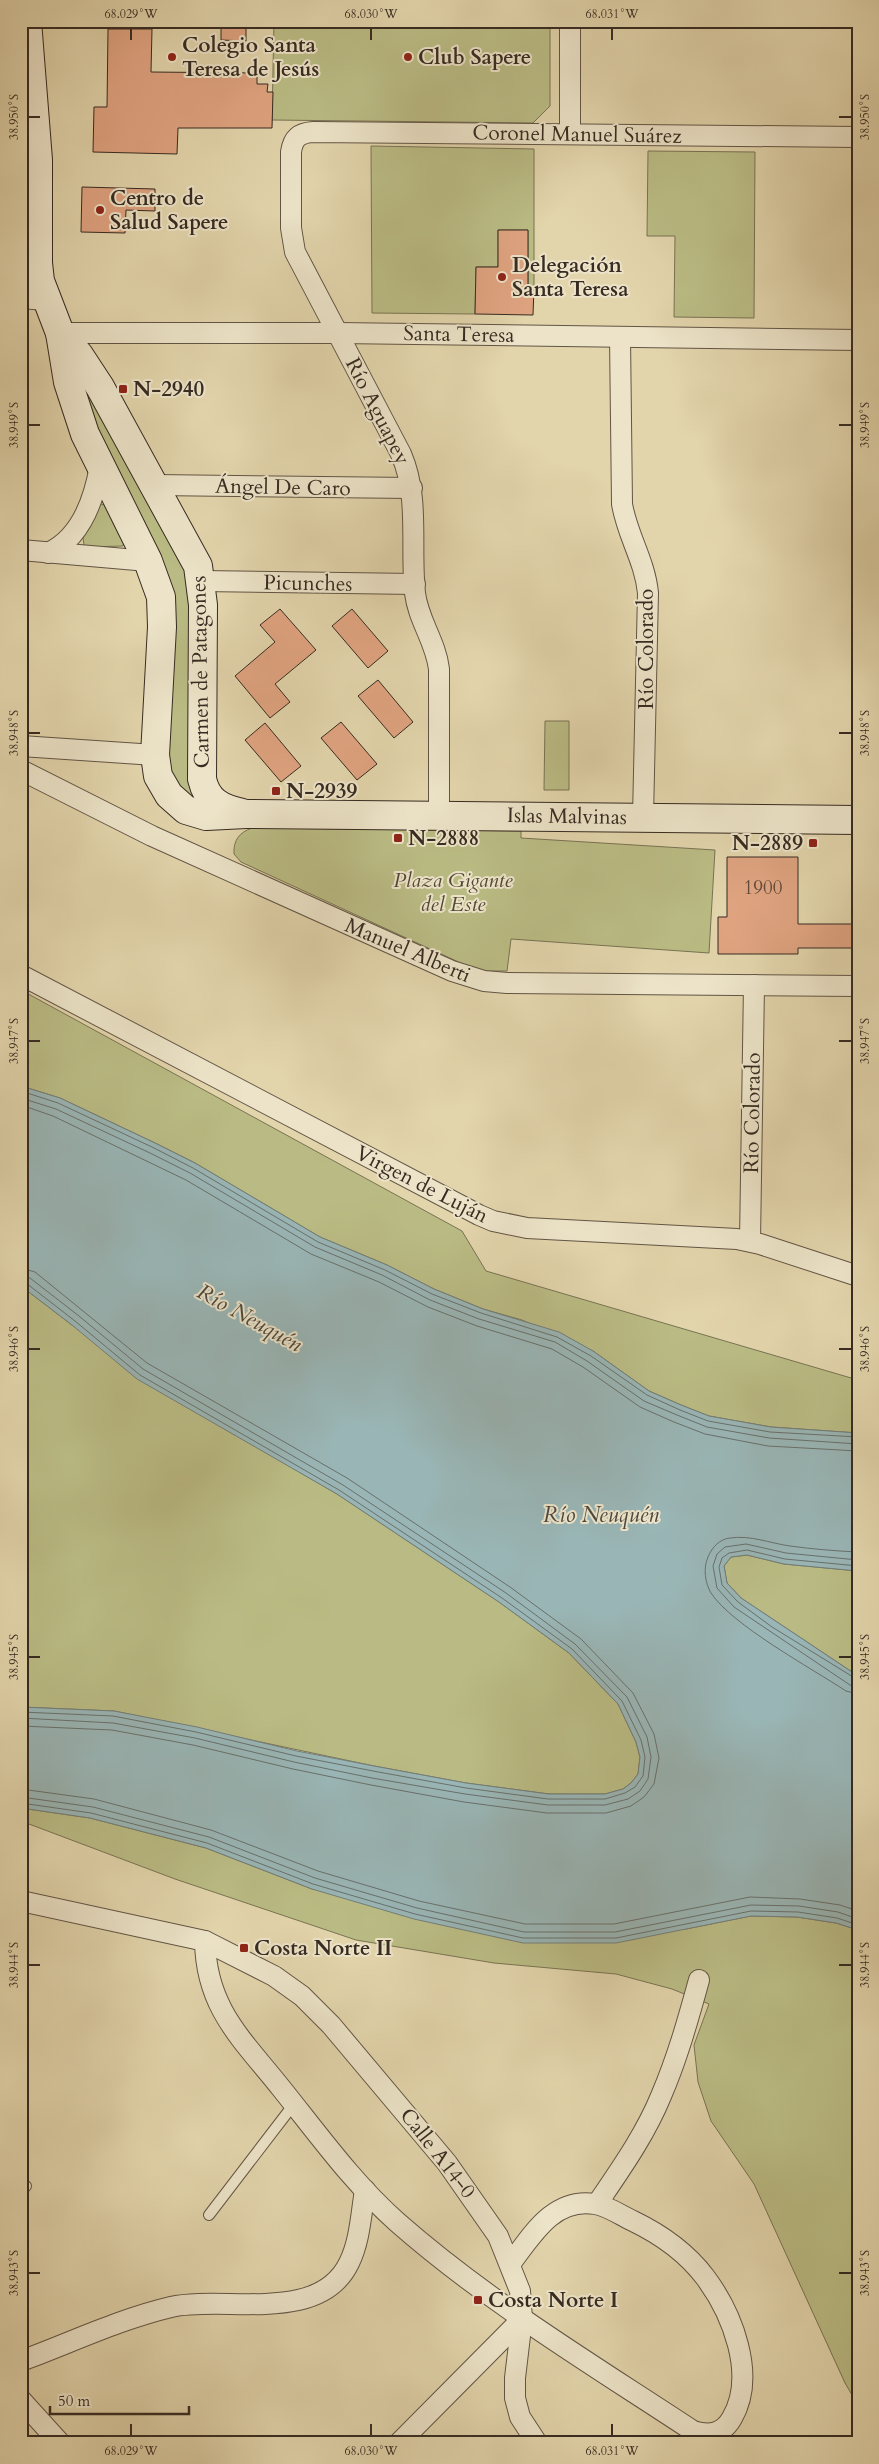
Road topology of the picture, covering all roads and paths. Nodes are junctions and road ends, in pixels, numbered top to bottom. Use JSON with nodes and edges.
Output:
{"nodes":[{"id":1,"x":27,"y":21,"type":"edge"},
{"id":2,"x":570,"y":21,"type":"edge"},
{"id":3,"x":570,"y":134,"type":"junction"},
{"id":4,"x":296,"y":137,"type":"joint"},
{"id":5,"x":858,"y":137,"type":"edge"},
{"id":6,"x":34,"y":299,"type":"edge"},
{"id":7,"x":60,"y":333,"type":"junction"},
{"id":8,"x":338,"y":333,"type":"junction"},
{"id":9,"x":620,"y":337,"type":"junction"},
{"id":10,"x":858,"y":340,"type":"edge"},
{"id":11,"x":100,"y":466,"type":"junction"},
{"id":12,"x":155,"y":485,"type":"junction"},
{"id":13,"x":412,"y":488,"type":"junction"},
{"id":14,"x":21,"y":550,"type":"edge"},
{"id":15,"x":48,"y":553,"type":"junction"},
{"id":16,"x":148,"y":561,"type":"junction"},
{"id":17,"x":202,"y":581,"type":"junction"},
{"id":18,"x":415,"y":584,"type":"junction"},
{"id":19,"x":21,"y":746,"type":"edge"},
{"id":20,"x":154,"y":754,"type":"junction"},
{"id":21,"x":21,"y":770,"type":"edge"},
{"id":22,"x":246,"y":814,"type":"junction"},
{"id":23,"x":439,"y":815,"type":"junction"},
{"id":24,"x":643,"y":817,"type":"junction"},
{"id":25,"x":858,"y":820,"type":"edge"},
{"id":26,"x":21,"y":974,"type":"edge"},
{"id":27,"x":754,"y":985,"type":"junction"},
{"id":28,"x":858,"y":986,"type":"edge"},
{"id":29,"x":750,"y":1241,"type":"junction"},
{"id":30,"x":858,"y":1276,"type":"edge"},
{"id":31,"x":21,"y":1901,"type":"edge"},
{"id":32,"x":205,"y":1941,"type":"junction"},
{"id":33,"x":699,"y":1980,"type":"dead end"},
{"id":34,"x":294,"y":2104,"type":"junction"},
{"id":35,"x":365,"y":2190,"type":"junction"},
{"id":36,"x":597,"y":2204,"type":"junction"},
{"id":37,"x":209,"y":2215,"type":"dead end"},
{"id":38,"x":511,"y":2263,"type":"junction"},
{"id":39,"x":522,"y":2319,"type":"junction"},
{"id":40,"x":21,"y":2361,"type":"edge"},
{"id":41,"x":21,"y":2400,"type":"edge"},
{"id":42,"x":60,"y":2443,"type":"edge"},
{"id":43,"x":399,"y":2443,"type":"edge"},
{"id":44,"x":537,"y":2443,"type":"edge"}],
"edges":[{"from":1,"to":6,"type":"main road","name":"Carmen de Patagones"},
{"from":2,"to":3,"type":"street"},
{"from":3,"to":4,"type":"street","name":"Coronel Manuel Suárez"},
{"from":3,"to":5,"type":"street","name":"Coronel Manuel Suárez"},
{"from":4,"to":8,"type":"street","name":"Río Aguapey"},
{"from":6,"to":7,"type":"main road","name":"Carmen de Patagones"},
{"from":7,"to":8,"type":"street","name":"Santa Teresa"},
{"from":7,"to":11,"type":"main road","name":"Carmen de Patagones"},
{"from":7,"to":12,"type":"main road","name":"Carmen de Patagones"},
{"from":8,"to":9,"type":"street","name":"Santa Teresa"},
{"from":8,"to":13,"type":"street","name":"Río Aguapey"},
{"from":9,"to":10,"type":"street","name":"Santa Teresa"},
{"from":9,"to":24,"type":"street","name":"Río Colorado"},
{"from":11,"to":15,"type":"street"},
{"from":11,"to":16,"type":"main road","name":"Carmen de Patagones"},
{"from":12,"to":13,"type":"street","name":"Ángel De Caro"},
{"from":12,"to":17,"type":"main road","name":"Carmen de Patagones"},
{"from":13,"to":18,"type":"street","name":"Río Aguapey"},
{"from":14,"to":15,"type":"street"},
{"from":15,"to":16,"type":"street"},
{"from":16,"to":20,"type":"main road","name":"Carmen de Patagones"},
{"from":17,"to":18,"type":"street","name":"Picunches"},
{"from":17,"to":22,"type":"main road","name":"Carmen de Patagones"},
{"from":18,"to":23,"type":"street","name":"Río Aguapey"},
{"from":19,"to":20,"type":"street"},
{"from":20,"to":22,"type":"main road","name":"Carmen de Patagones"},
{"from":21,"to":27,"type":"street","name":"Manuel Alberti"},
{"from":22,"to":23,"type":"main road","name":"Islas Malvinas"},
{"from":23,"to":24,"type":"main road","name":"Islas Malvinas"},
{"from":24,"to":25,"type":"main road","name":"Islas Malvinas"},
{"from":26,"to":29,"type":"street","name":"Virgen de Luján"},
{"from":27,"to":28,"type":"street","name":"Manuel Alberti"},
{"from":27,"to":29,"type":"street","name":"Río Colorado"},
{"from":29,"to":30,"type":"street","name":"Virgen de Luján"},
{"from":31,"to":32,"type":"street","name":"Calle A14-0"},
{"from":32,"to":34,"type":"street"},
{"from":32,"to":38,"type":"street","name":"Calle A14-0"},
{"from":33,"to":36,"type":"street"},
{"from":34,"to":35,"type":"street"},
{"from":34,"to":37,"type":"lane"},
{"from":35,"to":39,"type":"street"},
{"from":35,"to":40,"type":"street"},
{"from":36,"to":38,"type":"street"},
{"from":36,"to":39,"type":"street"},
{"from":38,"to":39,"type":"street","name":"Calle A14-0"},
{"from":39,"to":43,"type":"street"},
{"from":39,"to":44,"type":"street","name":"Calle A14-0"},
{"from":41,"to":42,"type":"street"}]}
